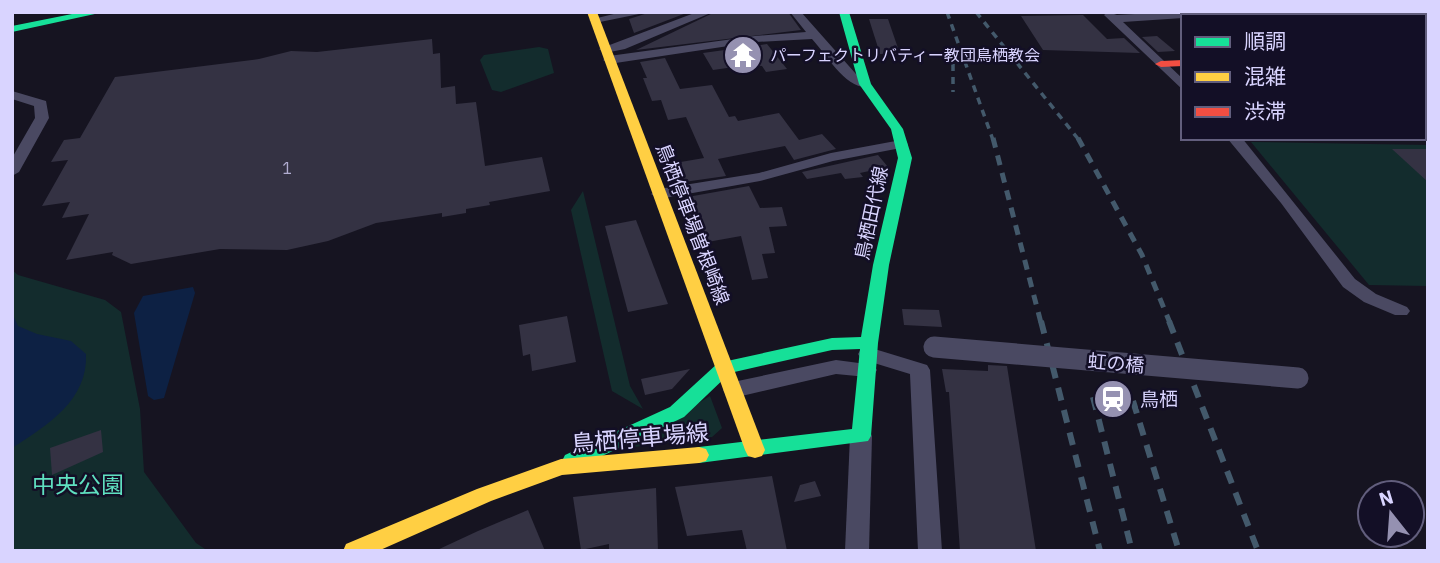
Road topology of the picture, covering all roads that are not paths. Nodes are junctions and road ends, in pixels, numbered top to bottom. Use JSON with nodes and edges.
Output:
{"nodes":[{"id":1,"x":99,"y":12,"type":"edge"},
{"id":2,"x":643,"y":12,"type":"edge"},
{"id":3,"x":708,"y":12,"type":"edge"},
{"id":4,"x":794,"y":12,"type":"edge"},
{"id":5,"x":844,"y":12,"type":"edge"},
{"id":6,"x":1229,"y":12,"type":"edge"},
{"id":7,"x":1111,"y":15,"type":"edge"},
{"id":8,"x":593,"y":16,"type":"edge"},
{"id":9,"x":12,"y":29,"type":"edge"},
{"id":10,"x":814,"y":35,"type":"junction"},
{"id":11,"x":607,"y":54,"type":"junction"},
{"id":12,"x":1181,"y":63,"type":"edge"},
{"id":13,"x":1161,"y":64,"type":"junction"},
{"id":14,"x":865,"y":84,"type":"junction"},
{"id":15,"x":1181,"y":84,"type":"edge"},
{"id":16,"x":12,"y":95,"type":"edge"},
{"id":17,"x":1236,"y":140,"type":"edge"},
{"id":18,"x":901,"y":144,"type":"junction"},
{"id":19,"x":12,"y":172,"type":"edge"},
{"id":20,"x":659,"y":194,"type":"junction"},
{"id":21,"x":1401,"y":311,"type":"dead end"},
{"id":22,"x":934,"y":347,"type":"dead end"},
{"id":23,"x":868,"y":356,"type":"junction"},
{"id":24,"x":724,"y":368,"type":"junction"},
{"id":25,"x":1298,"y":378,"type":"dead end"},
{"id":26,"x":733,"y":390,"type":"junction"},
{"id":27,"x":861,"y":436,"type":"junction"},
{"id":28,"x":755,"y":450,"type":"junction"},
{"id":29,"x":561,"y":467,"type":"junction"},
{"id":30,"x":354,"y":551,"type":"edge"},
{"id":31,"x":857,"y":551,"type":"edge"},
{"id":32,"x":930,"y":551,"type":"edge"}],
"edges":[{"from":1,"to":9,"type":"main road"},
{"from":2,"to":8,"type":"street"},
{"from":3,"to":11,"type":"street"},
{"from":4,"to":10,"type":"street"},
{"from":5,"to":14,"type":"main road","name":"鳥栖田代線"},
{"from":6,"to":7,"type":"street"},
{"from":7,"to":13,"type":"street"},
{"from":8,"to":11,"type":"main road","name":"鳥栖停車場曽根崎線"},
{"from":10,"to":11,"type":"street"},
{"from":10,"to":14,"type":"street"},
{"from":11,"to":20,"type":"main road","name":"鳥栖停車場曽根崎線"},
{"from":12,"to":13,"type":"main road"},
{"from":13,"to":15,"type":"street"},
{"from":14,"to":18,"type":"main road","name":"鳥栖田代線"},
{"from":16,"to":19,"type":"street"},
{"from":17,"to":21,"type":"street"},
{"from":18,"to":20,"type":"street"},
{"from":18,"to":23,"type":"main road","name":"鳥栖田代線"},
{"from":20,"to":24,"type":"main road","name":"鳥栖停車場曽根崎線"},
{"from":22,"to":25,"type":"street","name":"虹の橋","bridge":true},
{"from":23,"to":24,"type":"main road"},
{"from":23,"to":26,"type":"street"},
{"from":23,"to":27,"type":"main road","name":"鳥栖田代線"},
{"from":23,"to":32,"type":"street"},
{"from":24,"to":26,"type":"main road","name":"鳥栖停車場曽根崎線"},
{"from":24,"to":29,"type":"main road"},
{"from":26,"to":28,"type":"main road","name":"鳥栖停車場曽根崎線"},
{"from":27,"to":28,"type":"main road","name":"鳥栖停車場線"},
{"from":27,"to":31,"type":"street"},
{"from":28,"to":29,"type":"main road","name":"鳥栖停車場線"},
{"from":29,"to":30,"type":"main road","name":"鳥栖停車場線"}]}
